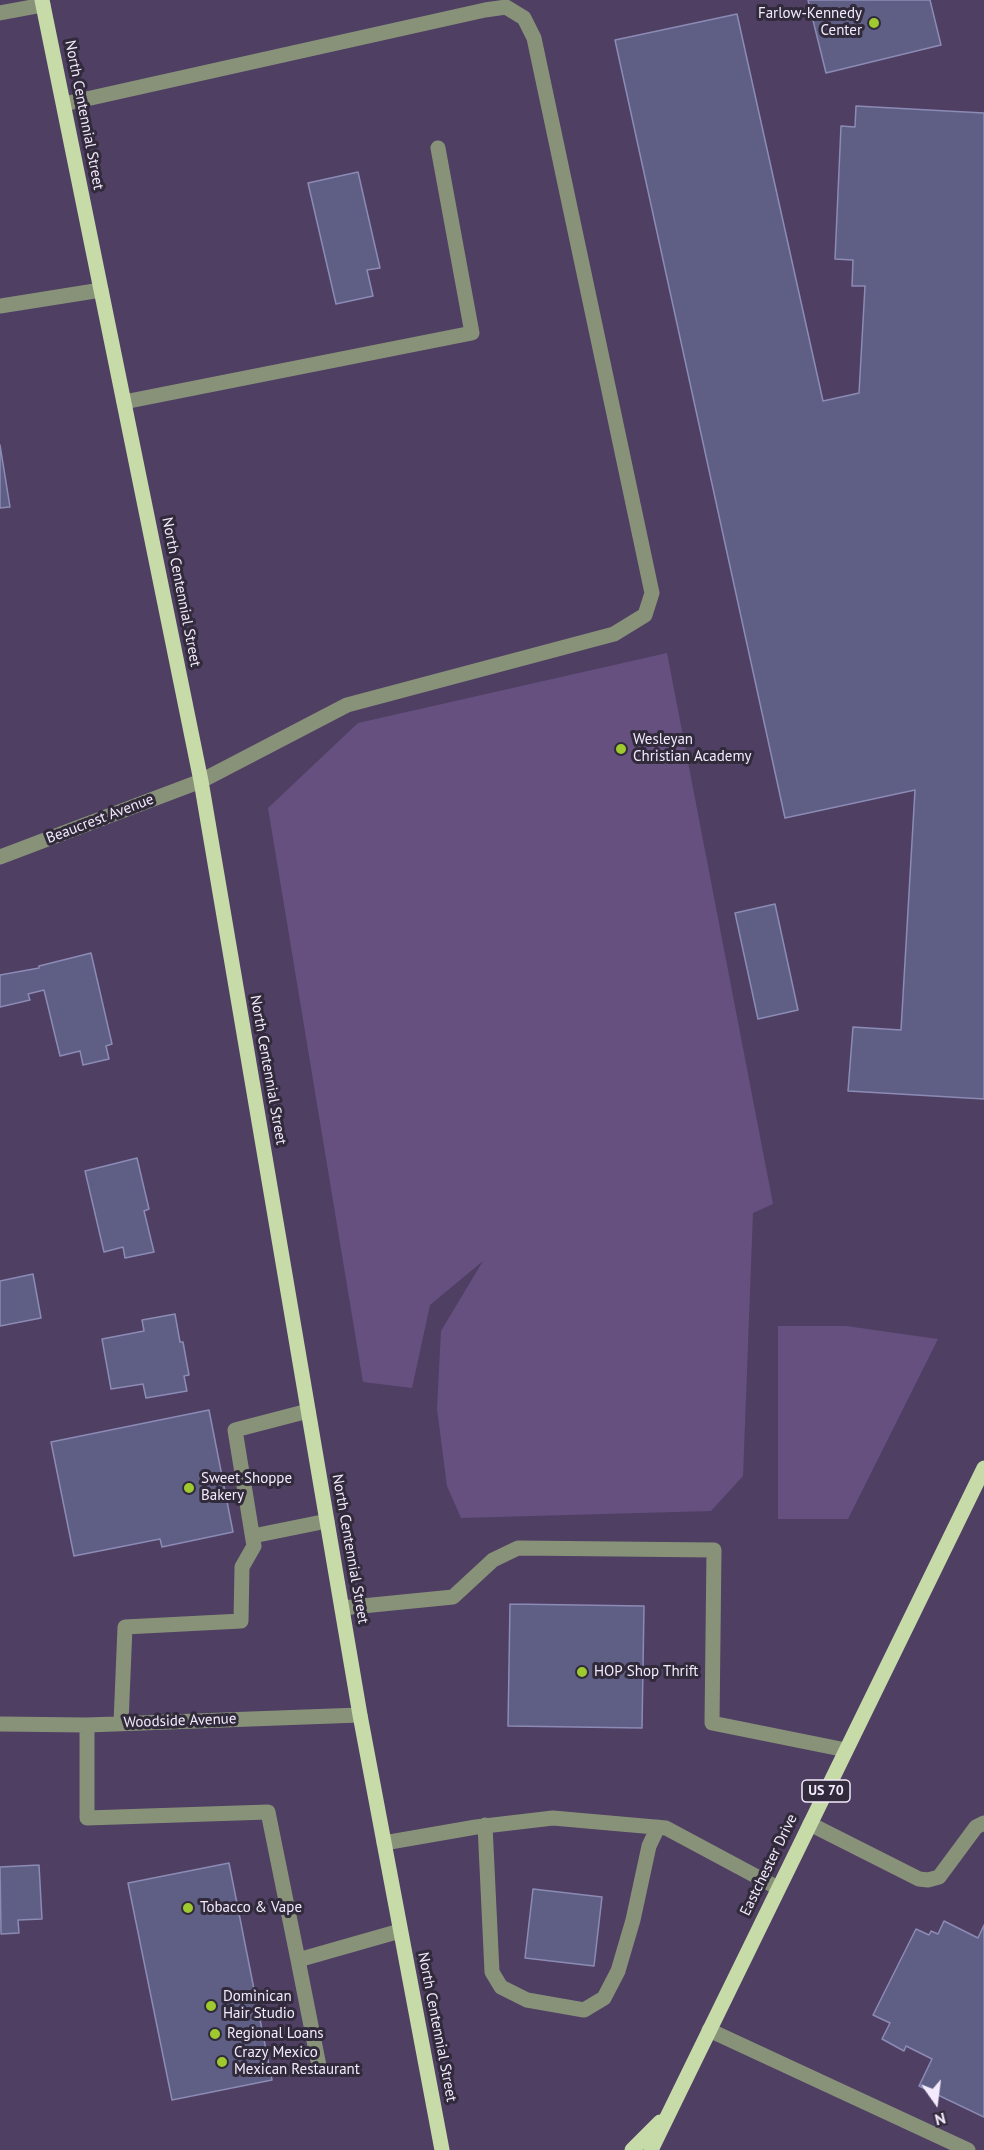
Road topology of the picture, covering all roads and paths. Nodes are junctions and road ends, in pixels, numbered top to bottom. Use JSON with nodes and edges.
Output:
{"nodes":[{"id":1,"x":43,"y":2,"type":"edge"},
{"id":2,"x":0,"y":13,"type":"edge"},
{"id":3,"x":64,"y":104,"type":"junction"},
{"id":4,"x":438,"y":148,"type":"dead end"},
{"id":5,"x":101,"y":290,"type":"junction"},
{"id":6,"x":0,"y":306,"type":"edge"},
{"id":7,"x":124,"y":402,"type":"junction"},
{"id":8,"x":201,"y":781,"type":"junction"},
{"id":9,"x":0,"y":857,"type":"edge"},
{"id":10,"x":308,"y":1411,"type":"junction"},
{"id":11,"x":984,"y":1468,"type":"edge"},
{"id":12,"x":327,"y":1521,"type":"junction"},
{"id":13,"x":253,"y":1536,"type":"junction"},
{"id":14,"x":342,"y":1608,"type":"junction"},
{"id":15,"x":360,"y":1715,"type":"junction"},
{"id":16,"x":0,"y":1724,"type":"edge"},
{"id":17,"x":121,"y":1724,"type":"junction"},
{"id":18,"x":87,"y":1725,"type":"junction"},
{"id":19,"x":846,"y":1750,"type":"junction"},
{"id":20,"x":984,"y":1823,"type":"edge"},
{"id":21,"x":810,"y":1824,"type":"junction"},
{"id":22,"x":485,"y":1825,"type":"junction"},
{"id":23,"x":658,"y":1827,"type":"junction"},
{"id":24,"x":384,"y":1843,"type":"junction"},
{"id":25,"x":778,"y":1888,"type":"junction"},
{"id":26,"x":400,"y":1931,"type":"junction"},
{"id":27,"x":298,"y":1960,"type":"junction"},
{"id":28,"x":709,"y":2030,"type":"junction"},
{"id":29,"x":319,"y":2066,"type":"dead end"},
{"id":30,"x":668,"y":2114,"type":"junction"},
{"id":31,"x":440,"y":2143,"type":"edge"},
{"id":32,"x":456,"y":2150,"type":"edge"},
{"id":33,"x":632,"y":2150,"type":"edge"},
{"id":34,"x":651,"y":2150,"type":"edge"},
{"id":35,"x":969,"y":2150,"type":"edge"}],
"edges":[{"from":1,"to":2,"type":"street"},
{"from":1,"to":3,"type":"main road","name":"North Centennial Street"},
{"from":3,"to":5,"type":"main road","name":"North Centennial Street"},
{"from":3,"to":8,"type":"street","name":"Beaucrest Avenue"},
{"from":4,"to":7,"type":"street"},
{"from":5,"to":6,"type":"street"},
{"from":5,"to":7,"type":"main road","name":"North Centennial Street"},
{"from":7,"to":8,"type":"main road","name":"North Centennial Street"},
{"from":8,"to":9,"type":"street","name":"Beaucrest Avenue"},
{"from":8,"to":10,"type":"main road","name":"North Centennial Street"},
{"from":10,"to":12,"type":"main road","name":"North Centennial Street"},
{"from":10,"to":13,"type":"street"},
{"from":11,"to":19,"type":"main road","name":"Eastchester Drive","number":"US 70"},
{"from":12,"to":13,"type":"street"},
{"from":12,"to":14,"type":"main road","name":"North Centennial Street"},
{"from":13,"to":17,"type":"street"},
{"from":14,"to":15,"type":"main road","name":"North Centennial Street"},
{"from":14,"to":19,"type":"street"},
{"from":15,"to":17,"type":"street","name":"Woodside Avenue"},
{"from":15,"to":24,"type":"main road","name":"North Centennial Street"},
{"from":16,"to":18,"type":"street","name":"Woodside Avenue"},
{"from":17,"to":18,"type":"street","name":"Woodside Avenue"},
{"from":18,"to":27,"type":"street"},
{"from":19,"to":21,"type":"main road","name":"Eastchester Drive","number":"US 70"},
{"from":20,"to":21,"type":"street"},
{"from":21,"to":25,"type":"main road","name":"Eastchester Drive","number":"US 70"},
{"from":22,"to":23,"type":"street"},
{"from":22,"to":23,"type":"street"},
{"from":22,"to":24,"type":"street"},
{"from":23,"to":25,"type":"street"},
{"from":24,"to":26,"type":"main road","name":"North Centennial Street"},
{"from":25,"to":28,"type":"main road","name":"Eastchester Drive","number":"US 70"},
{"from":26,"to":27,"type":"street"},
{"from":26,"to":31,"type":"main road","name":"North Centennial Street"},
{"from":27,"to":29,"type":"street"},
{"from":28,"to":30,"type":"main road","name":"Eastchester Drive","number":"US 70"},
{"from":28,"to":35,"type":"street"},
{"from":30,"to":33,"type":"main road"},
{"from":30,"to":34,"type":"main road","name":"Eastchester Drive","number":"US 70"},
{"from":31,"to":32,"type":"main road"}]}
